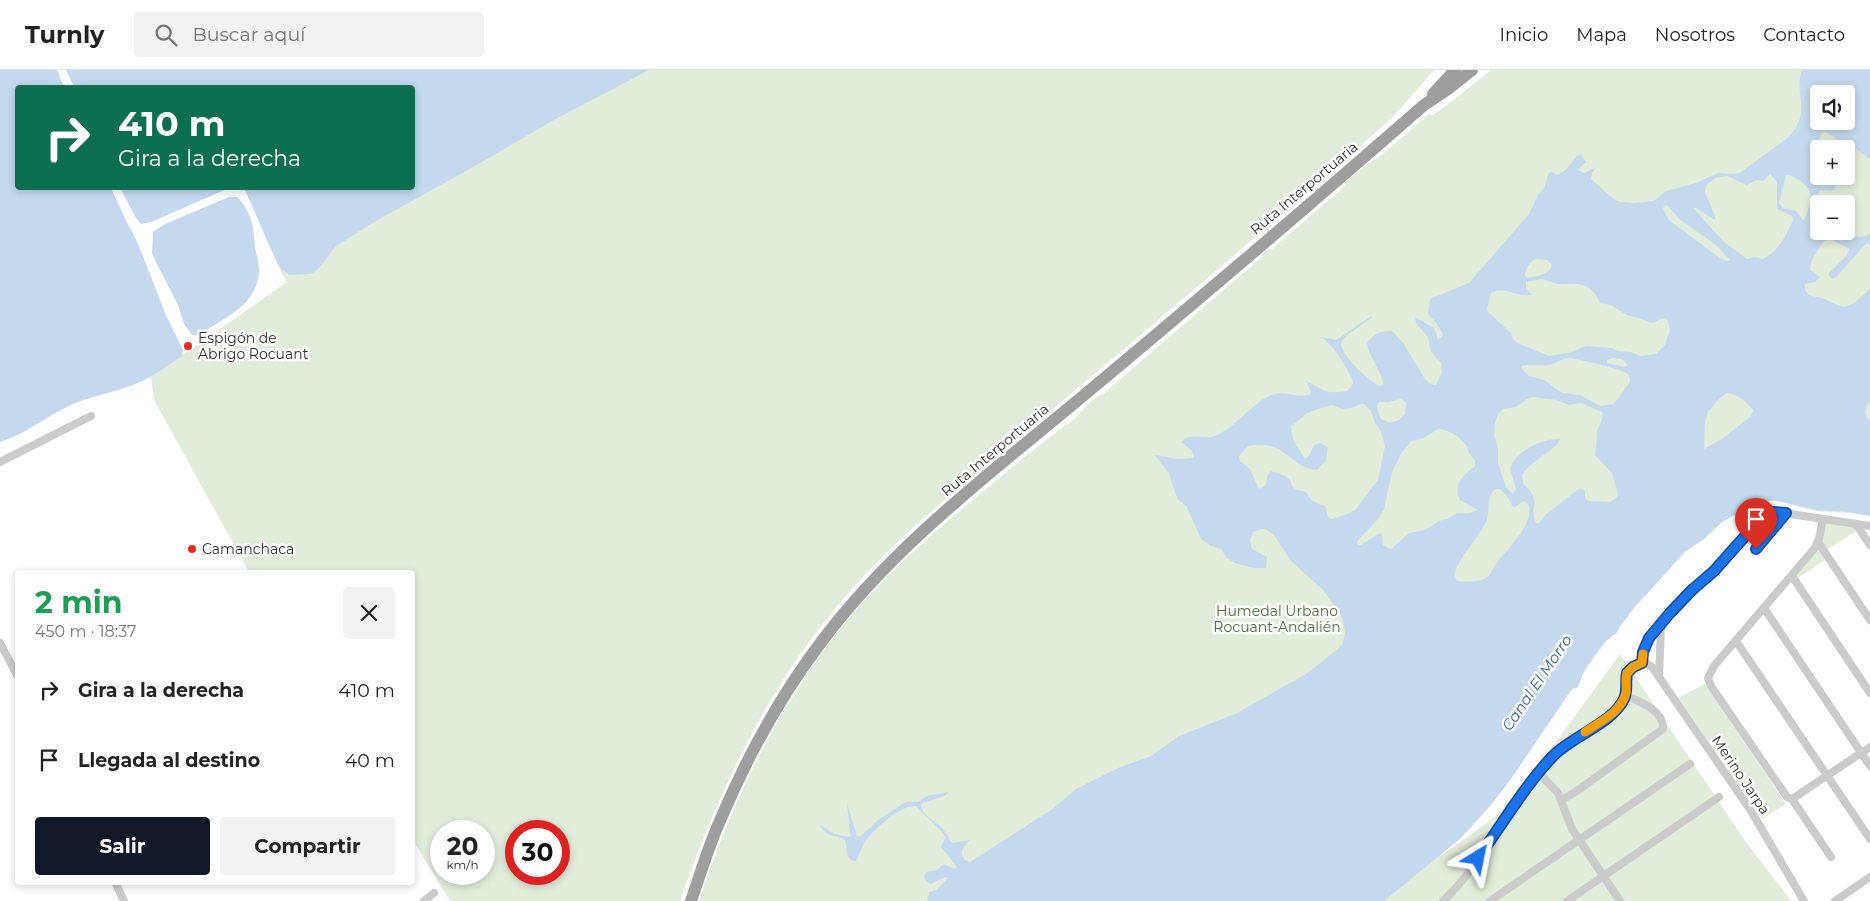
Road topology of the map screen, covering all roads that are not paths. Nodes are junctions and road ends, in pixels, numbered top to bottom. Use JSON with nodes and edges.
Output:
{"nodes":[{"id":1,"x":1455,"y":70,"type":"edge"},
{"id":2,"x":1472,"y":70,"type":"edge"},
{"id":3,"x":1424,"y":105,"type":"junction"},
{"id":4,"x":92,"y":416,"type":"dead end"},
{"id":5,"x":0,"y":462,"type":"edge"},
{"id":6,"x":1786,"y":513,"type":"junction"},
{"id":7,"x":1823,"y":519,"type":"junction"},
{"id":8,"x":1856,"y":524,"type":"junction"},
{"id":9,"x":1870,"y":526,"type":"edge"},
{"id":10,"x":1818,"y":542,"type":"junction"},
{"id":11,"x":1870,"y":545,"type":"edge"},
{"id":12,"x":1756,"y":549,"type":"dead end"},
{"id":13,"x":1792,"y":576,"type":"junction"},
{"id":14,"x":1764,"y":608,"type":"junction"},
{"id":15,"x":1870,"y":620,"type":"edge"},
{"id":16,"x":1661,"y":626,"type":"junction"},
{"id":17,"x":1736,"y":640,"type":"junction"},
{"id":18,"x":0,"y":643,"type":"edge"},
{"id":19,"x":1642,"y":663,"type":"junction"},
{"id":20,"x":15,"y":672,"type":"edge"},
{"id":21,"x":1659,"y":677,"type":"junction"},
{"id":22,"x":1870,"y":693,"type":"edge"},
{"id":23,"x":1625,"y":695,"type":"junction"},
{"id":24,"x":1870,"y":747,"type":"edge"},
{"id":25,"x":1861,"y":753,"type":"junction"},
{"id":26,"x":1690,"y":764,"type":"dead end"},
{"id":27,"x":1870,"y":766,"type":"edge"},
{"id":28,"x":1540,"y":773,"type":"junction"},
{"id":29,"x":1826,"y":776,"type":"junction"},
{"id":30,"x":1719,"y":797,"type":"dead end"},
{"id":31,"x":1792,"y":799,"type":"junction"},
{"id":32,"x":1561,"y":800,"type":"junction"},
{"id":33,"x":1870,"y":839,"type":"edge"},
{"id":34,"x":1579,"y":840,"type":"junction"},
{"id":35,"x":1832,"y":857,"type":"dead end"},
{"id":36,"x":1604,"y":876,"type":"junction"},
{"id":37,"x":1870,"y":877,"type":"edge"},
{"id":38,"x":116,"y":885,"type":"edge"},
{"id":39,"x":434,"y":893,"type":"dead end"},
{"id":40,"x":124,"y":901,"type":"edge"},
{"id":41,"x":424,"y":901,"type":"edge"},
{"id":42,"x":691,"y":901,"type":"edge"},
{"id":43,"x":1444,"y":901,"type":"edge"},
{"id":44,"x":1490,"y":901,"type":"edge"},
{"id":45,"x":1567,"y":901,"type":"edge"},
{"id":46,"x":1620,"y":901,"type":"edge"},
{"id":47,"x":1804,"y":901,"type":"edge"},
{"id":48,"x":1835,"y":901,"type":"edge"}],
"edges":[{"from":1,"to":3,"type":"highway","name":"Ruta Interportuaria"},
{"from":2,"to":3,"type":"highway","name":"Ruta Interportuaria"},
{"from":3,"to":42,"type":"highway","name":"Ruta Interportuaria"},
{"from":4,"to":5,"type":"street"},
{"from":6,"to":7,"type":"street"},
{"from":6,"to":12,"type":"street"},
{"from":6,"to":16,"type":"street"},
{"from":7,"to":8,"type":"street"},
{"from":7,"to":10,"type":"street"},
{"from":8,"to":9,"type":"street"},
{"from":8,"to":11,"type":"street"},
{"from":10,"to":13,"type":"street"},
{"from":10,"to":15,"type":"street"},
{"from":13,"to":14,"type":"street"},
{"from":13,"to":22,"type":"street"},
{"from":14,"to":17,"type":"street"},
{"from":14,"to":25,"type":"street"},
{"from":16,"to":19,"type":"street"},
{"from":16,"to":21,"type":"street"},
{"from":17,"to":29,"type":"street"},
{"from":17,"to":31,"type":"street"},
{"from":18,"to":20,"type":"street"},
{"from":19,"to":21,"type":"street","name":"Merino Jarpa"},
{"from":19,"to":23,"type":"street"},
{"from":21,"to":47,"type":"street","name":"Merino Jarpa"},
{"from":23,"to":28,"type":"street"},
{"from":23,"to":32,"type":"street"},
{"from":24,"to":25,"type":"street"},
{"from":25,"to":27,"type":"street"},
{"from":25,"to":29,"type":"street"},
{"from":26,"to":34,"type":"street"},
{"from":28,"to":32,"type":"street"},
{"from":28,"to":43,"type":"street"},
{"from":29,"to":31,"type":"street"},
{"from":29,"to":33,"type":"street"},
{"from":30,"to":36,"type":"street"},
{"from":31,"to":35,"type":"street"},
{"from":32,"to":34,"type":"street"},
{"from":34,"to":36,"type":"street"},
{"from":34,"to":44,"type":"street"},
{"from":36,"to":45,"type":"street"},
{"from":36,"to":46,"type":"street"},
{"from":37,"to":48,"type":"street"},
{"from":38,"to":40,"type":"street"},
{"from":39,"to":41,"type":"street"}]}
